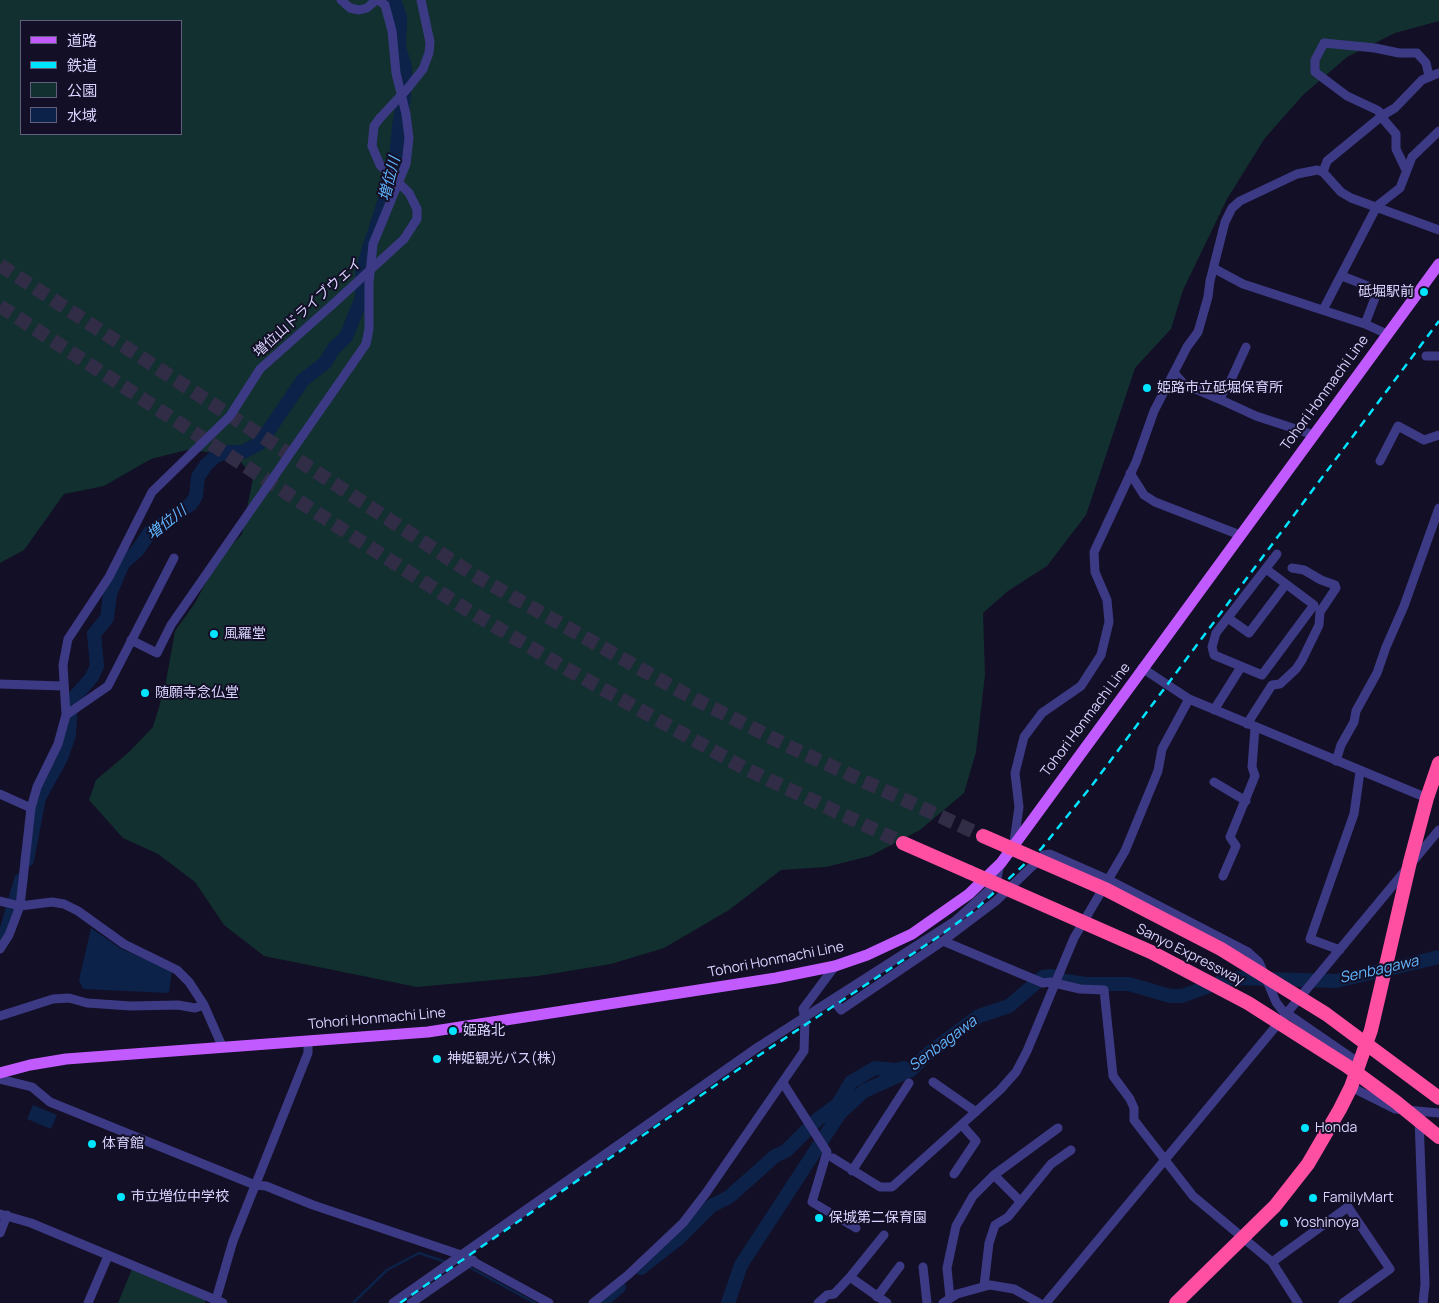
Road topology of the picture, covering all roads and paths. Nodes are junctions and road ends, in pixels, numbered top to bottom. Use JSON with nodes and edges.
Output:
{"nodes":[{"id":1,"x":340,"y":0,"type":"edge"},
{"id":2,"x":377,"y":0,"type":"edge"},
{"id":3,"x":421,"y":0,"type":"edge"},
{"id":4,"x":1436,"y":75,"type":"edge"},
{"id":5,"x":1383,"y":115,"type":"junction"},
{"id":6,"x":1439,"y":130,"type":"edge"},
{"id":7,"x":1406,"y":170,"type":"junction"},
{"id":8,"x":1323,"y":172,"type":"junction"},
{"id":9,"x":1378,"y":206,"type":"junction"},
{"id":10,"x":1439,"y":230,"type":"edge"},
{"id":11,"x":1439,"y":264,"type":"edge"},
{"id":12,"x":1215,"y":268,"type":"junction"},
{"id":13,"x":1342,"y":276,"type":"junction"},
{"id":14,"x":1323,"y":310,"type":"junction"},
{"id":15,"x":1365,"y":324,"type":"junction"},
{"id":16,"x":1387,"y":334,"type":"junction"},
{"id":17,"x":1246,"y":347,"type":"dead end"},
{"id":18,"x":1426,"y":356,"type":"dead end"},
{"id":19,"x":1439,"y":356,"type":"edge"},
{"id":20,"x":1174,"y":373,"type":"junction"},
{"id":21,"x":1219,"y":399,"type":"junction"},
{"id":22,"x":1314,"y":435,"type":"junction"},
{"id":23,"x":1439,"y":435,"type":"edge"},
{"id":24,"x":1380,"y":461,"type":"dead end"},
{"id":25,"x":1130,"y":473,"type":"junction"},
{"id":26,"x":1439,"y":508,"type":"edge"},
{"id":27,"x":1240,"y":535,"type":"junction"},
{"id":28,"x":1277,"y":554,"type":"dead end"},
{"id":29,"x":174,"y":558,"type":"dead end"},
{"id":30,"x":1292,"y":568,"type":"dead end"},
{"id":31,"x":1266,"y":569,"type":"junction"},
{"id":32,"x":1286,"y":584,"type":"junction"},
{"id":33,"x":1228,"y":618,"type":"junction"},
{"id":34,"x":131,"y":640,"type":"junction"},
{"id":35,"x":1240,"y":667,"type":"junction"},
{"id":36,"x":1142,"y":668,"type":"junction"},
{"id":37,"x":0,"y":684,"type":"edge"},
{"id":38,"x":63,"y":686,"type":"junction"},
{"id":39,"x":1189,"y":699,"type":"junction"},
{"id":40,"x":1214,"y":710,"type":"junction"},
{"id":41,"x":66,"y":715,"type":"junction"},
{"id":42,"x":1251,"y":726,"type":"junction"},
{"id":43,"x":1336,"y":761,"type":"junction"},
{"id":44,"x":1439,"y":763,"type":"edge"},
{"id":45,"x":1360,"y":772,"type":"junction"},
{"id":46,"x":1214,"y":782,"type":"dead end"},
{"id":47,"x":0,"y":794,"type":"edge"},
{"id":48,"x":1427,"y":798,"type":"junction"},
{"id":49,"x":1246,"y":801,"type":"junction"},
{"id":50,"x":32,"y":808,"type":"junction"},
{"id":51,"x":1439,"y":830,"type":"edge"},
{"id":52,"x":984,"y":836,"type":"tunnel mouth"},
{"id":53,"x":1014,"y":842,"type":"junction"},
{"id":54,"x":903,"y":843,"type":"tunnel mouth"},
{"id":55,"x":1410,"y":862,"type":"junction"},
{"id":56,"x":1001,"y":863,"type":"junction"},
{"id":57,"x":1222,"y":876,"type":"dead end"},
{"id":58,"x":1107,"y":879,"type":"junction"},
{"id":59,"x":0,"y":901,"type":"edge"},
{"id":60,"x":20,"y":906,"type":"junction"},
{"id":61,"x":943,"y":942,"type":"junction"},
{"id":62,"x":0,"y":949,"type":"edge"},
{"id":63,"x":1340,"y":950,"type":"junction"},
{"id":64,"x":835,"y":966,"type":"junction"},
{"id":65,"x":1056,"y":984,"type":"junction"},
{"id":66,"x":833,"y":1000,"type":"junction"},
{"id":67,"x":204,"y":1005,"type":"junction"},
{"id":68,"x":1287,"y":1014,"type":"junction"},
{"id":69,"x":0,"y":1016,"type":"edge"},
{"id":70,"x":805,"y":1018,"type":"junction"},
{"id":71,"x":308,"y":1041,"type":"junction"},
{"id":72,"x":222,"y":1046,"type":"junction"},
{"id":73,"x":1359,"y":1063,"type":"junction"},
{"id":74,"x":0,"y":1073,"type":"edge"},
{"id":75,"x":0,"y":1079,"type":"edge"},
{"id":76,"x":933,"y":1082,"type":"dead end"},
{"id":77,"x":782,"y":1083,"type":"junction"},
{"id":78,"x":909,"y":1083,"type":"dead end"},
{"id":79,"x":1351,"y":1087,"type":"junction"},
{"id":80,"x":1439,"y":1098,"type":"edge"},
{"id":81,"x":976,"y":1112,"type":"junction"},
{"id":82,"x":1421,"y":1113,"type":"junction"},
{"id":83,"x":1439,"y":1113,"type":"edge"},
{"id":84,"x":962,"y":1125,"type":"junction"},
{"id":85,"x":1058,"y":1128,"type":"dead end"},
{"id":86,"x":1439,"y":1137,"type":"edge"},
{"id":87,"x":1071,"y":1150,"type":"dead end"},
{"id":88,"x":830,"y":1155,"type":"junction"},
{"id":89,"x":1165,"y":1160,"type":"junction"},
{"id":90,"x":852,"y":1171,"type":"junction"},
{"id":91,"x":954,"y":1174,"type":"dead end"},
{"id":92,"x":994,"y":1175,"type":"junction"},
{"id":93,"x":255,"y":1185,"type":"junction"},
{"id":94,"x":1020,"y":1201,"type":"junction"},
{"id":95,"x":4,"y":1214,"type":"edge"},
{"id":96,"x":856,"y":1228,"type":"dead end"},
{"id":97,"x":0,"y":1233,"type":"edge"},
{"id":98,"x":884,"y":1235,"type":"dead end"},
{"id":99,"x":1244,"y":1238,"type":"junction"},
{"id":100,"x":461,"y":1255,"type":"junction"},
{"id":101,"x":108,"y":1256,"type":"junction"},
{"id":102,"x":473,"y":1260,"type":"junction"},
{"id":103,"x":1272,"y":1262,"type":"junction"},
{"id":104,"x":900,"y":1266,"type":"dead end"},
{"id":105,"x":923,"y":1267,"type":"dead end"},
{"id":106,"x":850,"y":1277,"type":"junction"},
{"id":107,"x":984,"y":1286,"type":"junction"},
{"id":108,"x":877,"y":1297,"type":"junction"},
{"id":109,"x":946,"y":1301,"type":"edge"},
{"id":110,"x":218,"y":1302,"type":"edge"},
{"id":111,"x":88,"y":1303,"type":"edge"},
{"id":112,"x":393,"y":1303,"type":"edge"},
{"id":113,"x":411,"y":1303,"type":"edge"},
{"id":114,"x":549,"y":1303,"type":"edge"},
{"id":115,"x":593,"y":1303,"type":"edge"},
{"id":116,"x":818,"y":1303,"type":"edge"},
{"id":117,"x":887,"y":1303,"type":"edge"},
{"id":118,"x":927,"y":1303,"type":"edge"},
{"id":119,"x":1039,"y":1303,"type":"edge"},
{"id":120,"x":1046,"y":1303,"type":"edge"},
{"id":121,"x":1176,"y":1303,"type":"edge"},
{"id":122,"x":1298,"y":1303,"type":"edge"},
{"id":123,"x":1343,"y":1303,"type":"edge"},
{"id":124,"x":1423,"y":1303,"type":"edge"}],
"edges":[{"from":1,"to":2,"type":"street"},
{"from":2,"to":34,"type":"street"},
{"from":3,"to":38,"type":"street","name":"増位山ドライブウェイ","bridge":true},
{"from":4,"to":5,"type":"street"},
{"from":4,"to":5,"type":"street"},
{"from":5,"to":7,"type":"street"},
{"from":5,"to":8,"type":"street"},
{"from":6,"to":7,"type":"street"},
{"from":7,"to":9,"type":"street"},
{"from":8,"to":9,"type":"street"},
{"from":8,"to":12,"type":"street"},
{"from":9,"to":10,"type":"street"},
{"from":9,"to":13,"type":"street"},
{"from":11,"to":16,"type":"main road","name":"Tohori Honmachi Line"},
{"from":12,"to":14,"type":"street"},
{"from":12,"to":20,"type":"street"},
{"from":13,"to":14,"type":"street"},
{"from":13,"to":15,"type":"street"},
{"from":14,"to":15,"type":"street"},
{"from":15,"to":16,"type":"street"},
{"from":16,"to":22,"type":"main road","name":"Tohori Honmachi Line"},
{"from":17,"to":21,"type":"street"},
{"from":18,"to":19,"type":"street"},
{"from":20,"to":21,"type":"street"},
{"from":20,"to":25,"type":"street"},
{"from":21,"to":22,"type":"street"},
{"from":22,"to":27,"type":"main road","name":"Tohori Honmachi Line"},
{"from":23,"to":24,"type":"street"},
{"from":25,"to":27,"type":"street"},
{"from":25,"to":53,"type":"street"},
{"from":26,"to":43,"type":"street"},
{"from":27,"to":36,"type":"main road","name":"Tohori Honmachi Line"},
{"from":28,"to":31,"type":"street"},
{"from":29,"to":34,"type":"street"},
{"from":30,"to":42,"type":"street"},
{"from":31,"to":32,"type":"street"},
{"from":31,"to":33,"type":"street"},
{"from":32,"to":33,"type":"street"},
{"from":32,"to":35,"type":"street"},
{"from":33,"to":35,"type":"street"},
{"from":34,"to":41,"type":"street"},
{"from":35,"to":40,"type":"street"},
{"from":36,"to":39,"type":"street"},
{"from":36,"to":53,"type":"main road","name":"Tohori Honmachi Line"},
{"from":37,"to":38,"type":"street"},
{"from":38,"to":41,"type":"street","name":"増位山ドライブウェイ"},
{"from":39,"to":40,"type":"street"},
{"from":39,"to":58,"type":"street"},
{"from":40,"to":42,"type":"street"},
{"from":41,"to":50,"type":"street"},
{"from":42,"to":43,"type":"street"},
{"from":42,"to":49,"type":"street"},
{"from":43,"to":45,"type":"street"},
{"from":44,"to":48,"type":"highway"},
{"from":45,"to":48,"type":"street"},
{"from":45,"to":63,"type":"street"},
{"from":46,"to":49,"type":"street"},
{"from":47,"to":50,"type":"street"},
{"from":48,"to":55,"type":"highway"},
{"from":49,"to":57,"type":"street"},
{"from":50,"to":60,"type":"street"},
{"from":51,"to":55,"type":"street"},
{"from":52,"to":80,"type":"highway","name":"Sanyo Expressway","bridge":true},
{"from":53,"to":56,"type":"main road","name":"Tohori Honmachi Line"},
{"from":54,"to":86,"type":"highway","name":"Sanyo Expressway","bridge":true},
{"from":55,"to":63,"type":"street"},
{"from":55,"to":73,"type":"highway"},
{"from":56,"to":64,"type":"main road","name":"Tohori Honmachi Line"},
{"from":56,"to":66,"type":"street"},
{"from":58,"to":61,"type":"street"},
{"from":58,"to":65,"type":"street"},
{"from":58,"to":68,"type":"street","bridge":true},
{"from":59,"to":60,"type":"street"},
{"from":60,"to":62,"type":"street"},
{"from":60,"to":67,"type":"street"},
{"from":61,"to":65,"type":"street"},
{"from":61,"to":66,"type":"street"},
{"from":63,"to":68,"type":"street"},
{"from":64,"to":70,"type":"street"},
{"from":64,"to":71,"type":"main road","name":"Tohori Honmachi Line"},
{"from":65,"to":81,"type":"street"},
{"from":65,"to":89,"type":"street"},
{"from":66,"to":70,"type":"street"},
{"from":67,"to":69,"type":"street"},
{"from":67,"to":72,"type":"street"},
{"from":68,"to":73,"type":"street"},
{"from":68,"to":89,"type":"street"},
{"from":70,"to":77,"type":"street"},
{"from":70,"to":100,"type":"street"},
{"from":71,"to":72,"type":"main road","name":"Tohori Honmachi Line"},
{"from":71,"to":93,"type":"street"},
{"from":72,"to":74,"type":"main road","name":"Tohori Honmachi Line"},
{"from":73,"to":79,"type":"highway"},
{"from":75,"to":93,"type":"street"},
{"from":76,"to":81,"type":"street"},
{"from":77,"to":88,"type":"street"},
{"from":77,"to":115,"type":"street"},
{"from":78,"to":90,"type":"street"},
{"from":79,"to":82,"type":"street"},
{"from":79,"to":99,"type":"highway"},
{"from":81,"to":84,"type":"street"},
{"from":82,"to":83,"type":"street"},
{"from":82,"to":124,"type":"street"},
{"from":84,"to":90,"type":"street"},
{"from":84,"to":91,"type":"street"},
{"from":85,"to":92,"type":"street"},
{"from":87,"to":94,"type":"street"},
{"from":88,"to":90,"type":"street"},
{"from":88,"to":96,"type":"street"},
{"from":89,"to":99,"type":"street"},
{"from":89,"to":120,"type":"street"},
{"from":92,"to":94,"type":"street"},
{"from":92,"to":109,"type":"street"},
{"from":93,"to":100,"type":"street"},
{"from":93,"to":110,"type":"street"},
{"from":94,"to":107,"type":"street"},
{"from":95,"to":97,"type":"street"},
{"from":95,"to":101,"type":"street"},
{"from":98,"to":106,"type":"street"},
{"from":99,"to":103,"type":"street"},
{"from":99,"to":121,"type":"highway"},
{"from":100,"to":102,"type":"street"},
{"from":100,"to":112,"type":"street"},
{"from":101,"to":110,"type":"street"},
{"from":101,"to":111,"type":"street"},
{"from":102,"to":113,"type":"street"},
{"from":102,"to":114,"type":"street"},
{"from":103,"to":122,"type":"street"},
{"from":103,"to":123,"type":"street"},
{"from":104,"to":108,"type":"street"},
{"from":105,"to":118,"type":"street"},
{"from":106,"to":108,"type":"street"},
{"from":106,"to":116,"type":"street"},
{"from":107,"to":109,"type":"street"},
{"from":107,"to":119,"type":"street"},
{"from":108,"to":117,"type":"street"}]}
